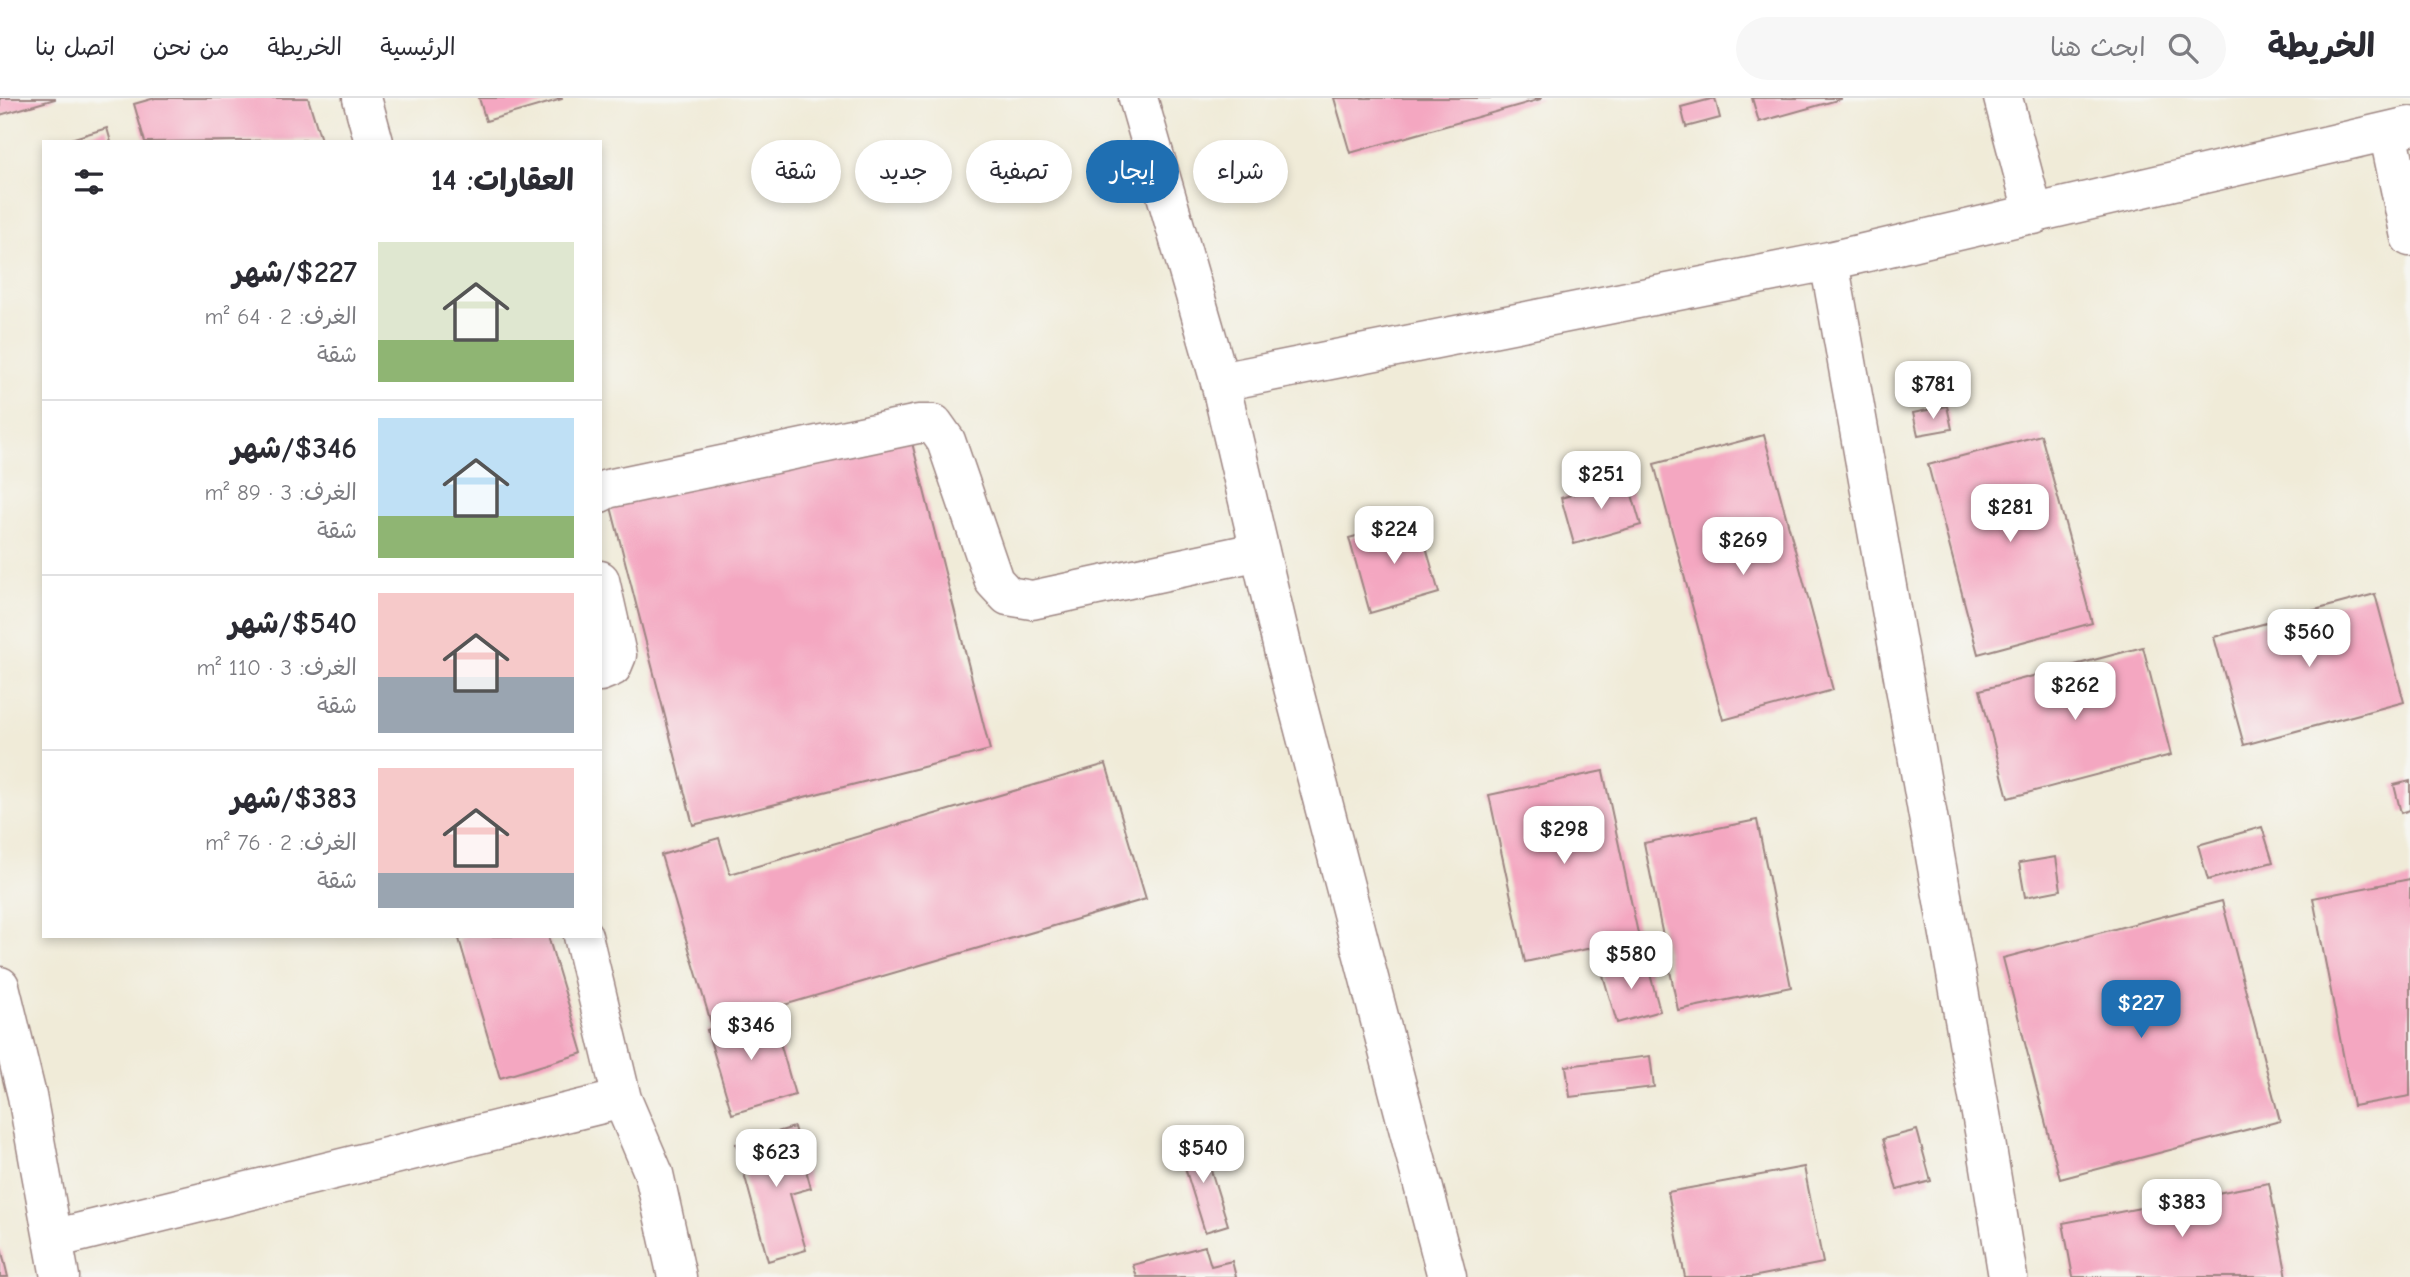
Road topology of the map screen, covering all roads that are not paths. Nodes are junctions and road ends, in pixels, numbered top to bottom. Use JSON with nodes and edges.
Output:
{"nodes":[{"id":1,"x":362,"y":98,"type":"edge"},
{"id":2,"x":1138,"y":98,"type":"edge"},
{"id":3,"x":2003,"y":98,"type":"edge"},
{"id":4,"x":2399,"y":129,"type":"edge"},
{"id":5,"x":373,"y":140,"type":"edge"},
{"id":6,"x":2034,"y":215,"type":"junction"},
{"id":7,"x":2410,"y":237,"type":"edge"},
{"id":8,"x":1829,"y":261,"type":"junction"},
{"id":9,"x":1220,"y":382,"type":"junction"},
{"id":10,"x":602,"y":492,"type":"edge"},
{"id":11,"x":1261,"y":551,"type":"junction"},
{"id":12,"x":602,"y":589,"type":"edge"},
{"id":13,"x":602,"y":671,"type":"edge"},
{"id":14,"x":583,"y":938,"type":"edge"},
{"id":15,"x":0,"y":986,"type":"edge"},
{"id":16,"x":622,"y":1099,"type":"junction"},
{"id":17,"x":54,"y":1240,"type":"junction"},
{"id":18,"x":60,"y":1277,"type":"edge"},
{"id":19,"x":677,"y":1277,"type":"edge"},
{"id":20,"x":1447,"y":1277,"type":"edge"},
{"id":21,"x":2008,"y":1277,"type":"edge"}],
"edges":[{"from":1,"to":5,"type":"street"},
{"from":2,"to":9,"type":"street"},
{"from":3,"to":6,"type":"street"},
{"from":4,"to":6,"type":"street"},
{"from":4,"to":7,"type":"street"},
{"from":6,"to":8,"type":"street"},
{"from":8,"to":9,"type":"street"},
{"from":8,"to":21,"type":"street"},
{"from":9,"to":11,"type":"street"},
{"from":10,"to":11,"type":"street"},
{"from":11,"to":20,"type":"street"},
{"from":12,"to":13,"type":"street"},
{"from":14,"to":16,"type":"street"},
{"from":15,"to":17,"type":"street"},
{"from":16,"to":17,"type":"street"},
{"from":16,"to":19,"type":"street"},
{"from":17,"to":18,"type":"street"}]}
